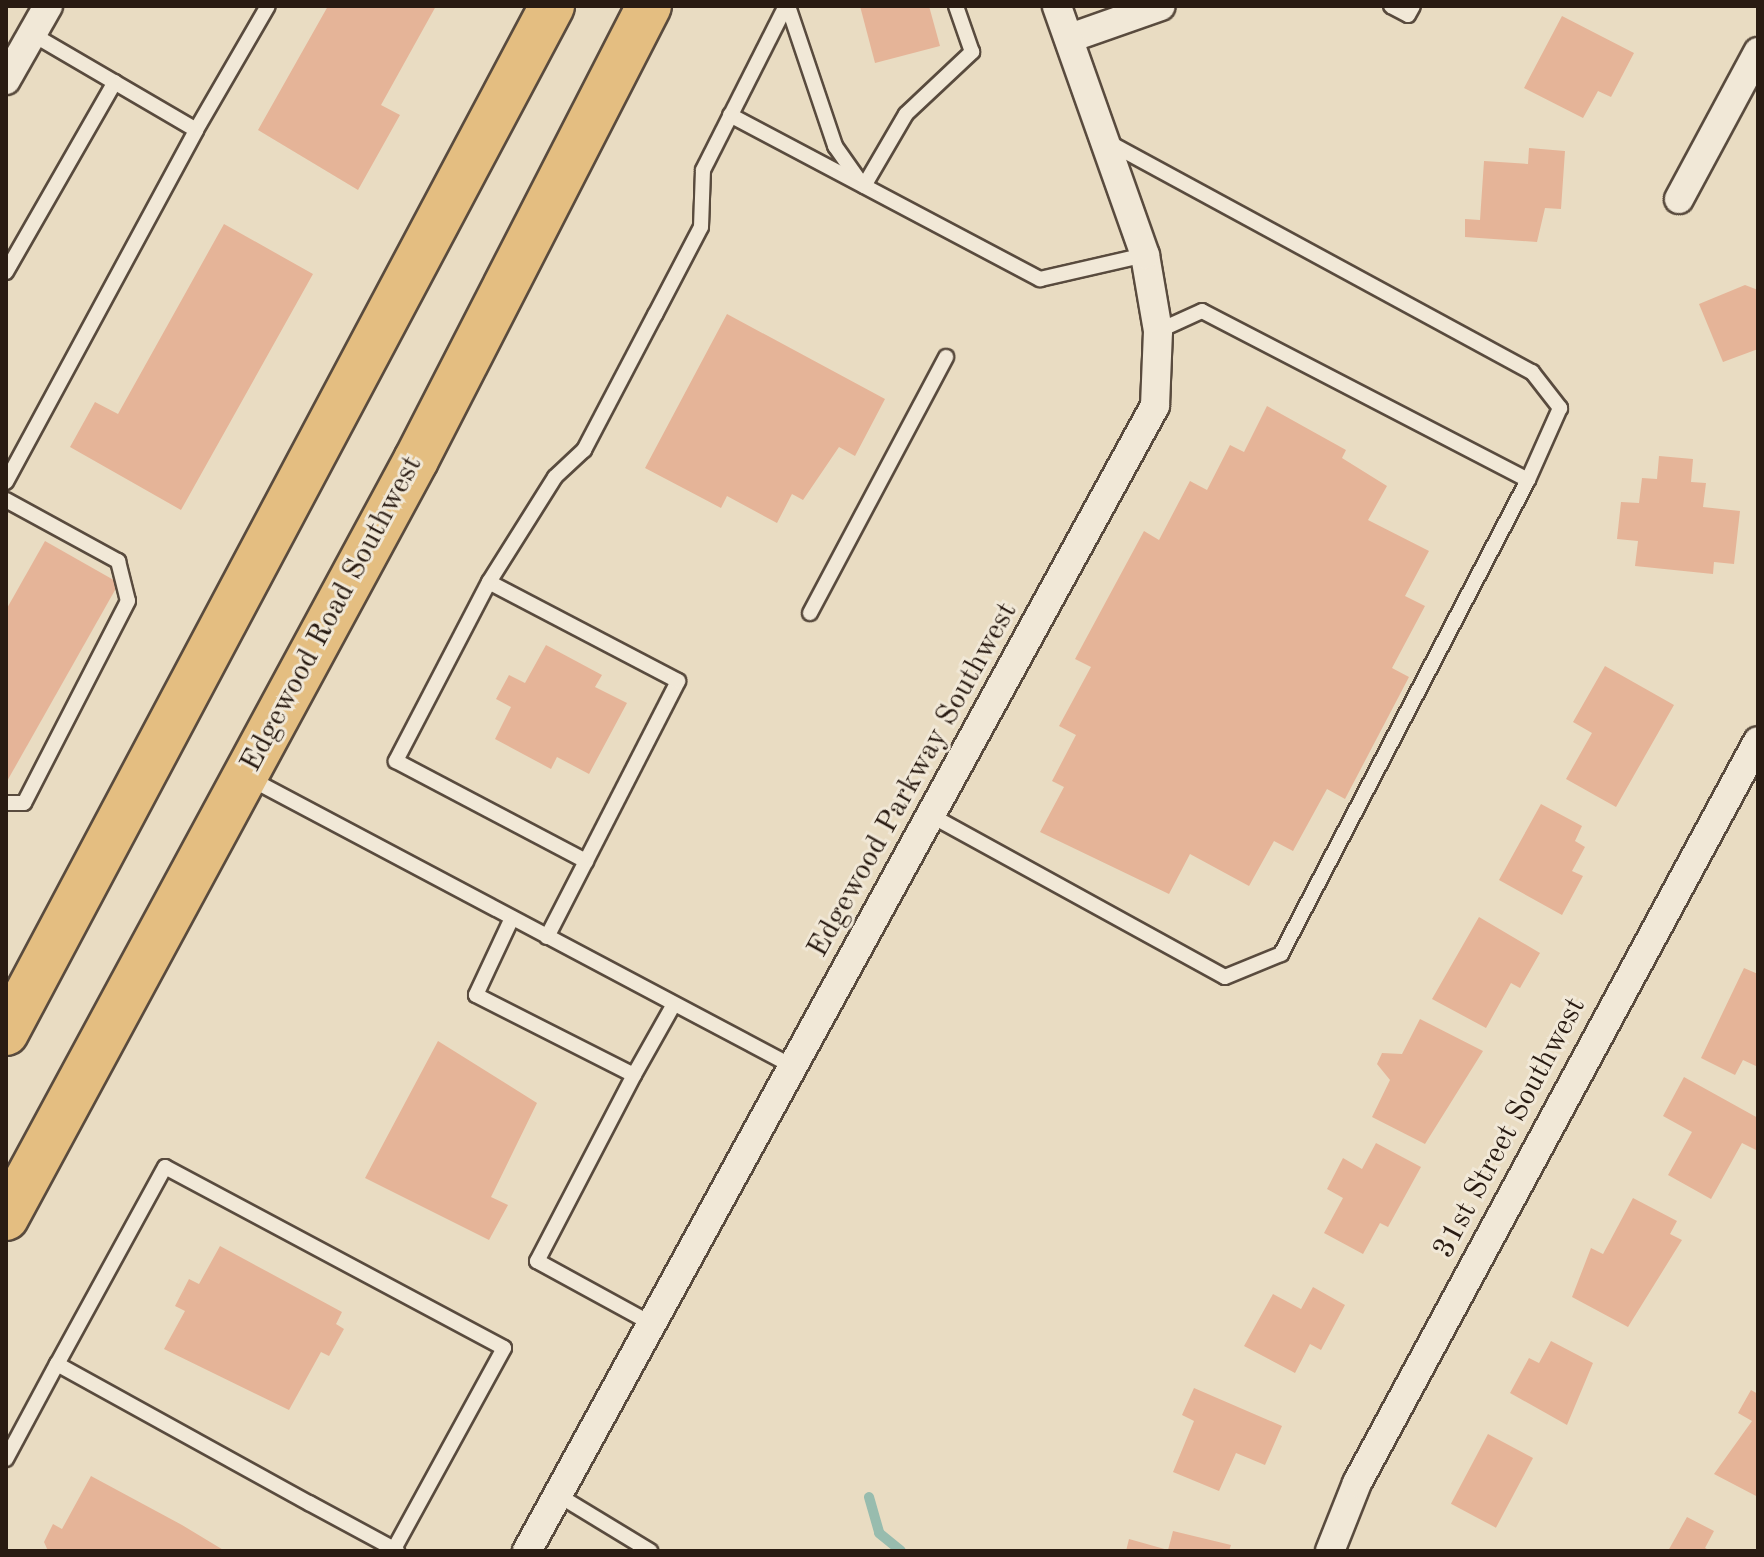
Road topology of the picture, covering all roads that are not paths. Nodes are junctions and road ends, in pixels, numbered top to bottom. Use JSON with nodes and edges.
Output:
{"nodes":[{"id":1,"x":48,"y":6,"type":"edge"},
{"id":2,"x":268,"y":6,"type":"edge"},
{"id":3,"x":552,"y":6,"type":"edge"},
{"id":4,"x":649,"y":6,"type":"edge"},
{"id":5,"x":787,"y":6,"type":"edge"},
{"id":6,"x":956,"y":6,"type":"edge"},
{"id":7,"x":1057,"y":6,"type":"edge"},
{"id":8,"x":1161,"y":6,"type":"edge"},
{"id":9,"x":1391,"y":6,"type":"edge"},
{"id":10,"x":1413,"y":6,"type":"edge"},
{"id":11,"x":32,"y":34,"type":"junction"},
{"id":12,"x":1070,"y":38,"type":"junction"},
{"id":13,"x":1758,"y":52,"type":"edge"},
{"id":14,"x":6,"y":80,"type":"edge"},
{"id":15,"x":115,"y":82,"type":"junction"},
{"id":16,"x":730,"y":115,"type":"junction"},
{"id":17,"x":196,"y":130,"type":"junction"},
{"id":18,"x":1105,"y":141,"type":"junction"},
{"id":19,"x":864,"y":186,"type":"junction"},
{"id":20,"x":1679,"y":199,"type":"dead end"},
{"id":21,"x":1145,"y":255,"type":"junction"},
{"id":22,"x":6,"y":272,"type":"edge"},
{"id":23,"x":1158,"y":331,"type":"junction"},
{"id":24,"x":946,"y":357,"type":"dead end"},
{"id":25,"x":1528,"y":480,"type":"junction"},
{"id":26,"x":6,"y":482,"type":"edge"},
{"id":27,"x":6,"y":500,"type":"edge"},
{"id":28,"x":489,"y":582,"type":"junction"},
{"id":29,"x":810,"y":613,"type":"dead end"},
{"id":30,"x":1758,"y":741,"type":"edge"},
{"id":31,"x":245,"y":776,"type":"junction"},
{"id":32,"x":6,"y":803,"type":"edge"},
{"id":33,"x":932,"y":816,"type":"junction"},
{"id":34,"x":586,"y":861,"type":"junction"},
{"id":35,"x":512,"y":918,"type":"junction"},
{"id":36,"x":547,"y":937,"type":"junction"},
{"id":37,"x":674,"y":1004,"type":"junction"},
{"id":38,"x":6,"y":1033,"type":"edge"},
{"id":39,"x":794,"y":1067,"type":"junction"},
{"id":40,"x":634,"y":1075,"type":"junction"},
{"id":41,"x":6,"y":1218,"type":"edge"},
{"id":42,"x":652,"y":1324,"type":"junction"},
{"id":43,"x":57,"y":1364,"type":"junction"},
{"id":44,"x":6,"y":1459,"type":"edge"},
{"id":45,"x":558,"y":1495,"type":"junction"},
{"id":46,"x":394,"y":1550,"type":"edge"},
{"id":47,"x":527,"y":1551,"type":"edge"},
{"id":48,"x":650,"y":1551,"type":"edge"},
{"id":49,"x":1330,"y":1551,"type":"edge"}],
"edges":[{"from":1,"to":11,"type":"street"},
{"from":2,"to":17,"type":"lane"},
{"from":3,"to":38,"type":"main road"},
{"from":4,"to":31,"type":"main road","name":"Edgewood Road Southwest"},
{"from":5,"to":16,"type":"lane"},
{"from":5,"to":19,"type":"lane"},
{"from":6,"to":19,"type":"lane"},
{"from":7,"to":12,"type":"street","name":"Edgewood Parkway Southwest"},
{"from":8,"to":12,"type":"street"},
{"from":9,"to":10,"type":"lane"},
{"from":11,"to":14,"type":"street"},
{"from":11,"to":15,"type":"lane"},
{"from":12,"to":18,"type":"street","name":"Edgewood Parkway Southwest"},
{"from":13,"to":20,"type":"street"},
{"from":15,"to":17,"type":"lane"},
{"from":15,"to":22,"type":"lane"},
{"from":16,"to":19,"type":"lane"},
{"from":16,"to":28,"type":"lane"},
{"from":17,"to":26,"type":"lane"},
{"from":18,"to":21,"type":"street","name":"Edgewood Parkway Southwest"},
{"from":18,"to":25,"type":"lane"},
{"from":19,"to":21,"type":"lane"},
{"from":21,"to":23,"type":"street","name":"Edgewood Parkway Southwest"},
{"from":23,"to":25,"type":"lane"},
{"from":23,"to":33,"type":"street","name":"Edgewood Parkway Southwest"},
{"from":24,"to":29,"type":"lane"},
{"from":25,"to":33,"type":"lane"},
{"from":27,"to":32,"type":"lane"},
{"from":28,"to":34,"type":"lane"},
{"from":28,"to":34,"type":"lane"},
{"from":30,"to":49,"type":"street","name":"31st Street Southwest"},
{"from":31,"to":35,"type":"lane"},
{"from":31,"to":41,"type":"main road","name":"Edgewood Road Southwest"},
{"from":33,"to":39,"type":"street","name":"Edgewood Parkway Southwest"},
{"from":34,"to":36,"type":"lane"},
{"from":35,"to":36,"type":"lane"},
{"from":35,"to":40,"type":"lane"},
{"from":36,"to":37,"type":"lane"},
{"from":37,"to":39,"type":"lane"},
{"from":37,"to":40,"type":"lane"},
{"from":39,"to":42,"type":"street","name":"Edgewood Parkway Southwest"},
{"from":40,"to":42,"type":"lane"},
{"from":42,"to":45,"type":"street","name":"Edgewood Parkway Southwest"},
{"from":43,"to":44,"type":"lane"},
{"from":43,"to":46,"type":"lane"},
{"from":43,"to":46,"type":"lane"},
{"from":45,"to":47,"type":"street","name":"Edgewood Parkway Southwest"},
{"from":45,"to":48,"type":"lane"}]}
